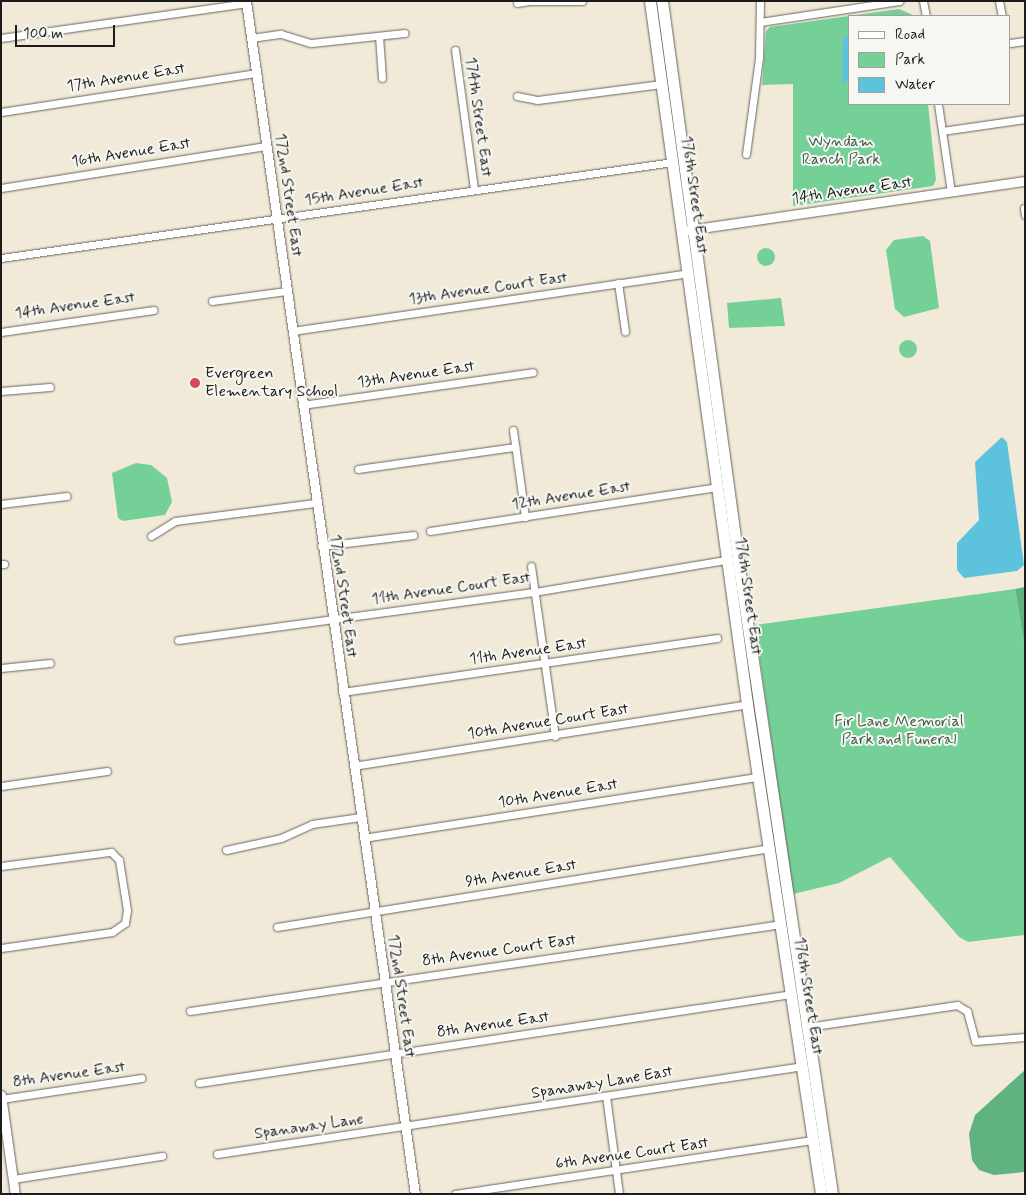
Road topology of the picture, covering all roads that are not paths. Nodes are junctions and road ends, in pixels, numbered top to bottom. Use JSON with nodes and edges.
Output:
{"nodes":[{"id":1,"x":530,"y":1,"type":"edge"},
{"id":2,"x":582,"y":1,"type":"edge"},
{"id":3,"x":650,"y":1,"type":"edge"},
{"id":4,"x":662,"y":1,"type":"edge"},
{"id":5,"x":760,"y":1,"type":"edge"},
{"id":6,"x":899,"y":1,"type":"edge"},
{"id":7,"x":923,"y":1,"type":"edge"},
{"id":8,"x":1000,"y":1,"type":"edge"},
{"id":9,"x":246,"y":2,"type":"edge"},
{"id":10,"x":517,"y":3,"type":"dead end"},
{"id":11,"x":926,"y":15,"type":"edge"},
{"id":12,"x":1002,"y":15,"type":"edge"},
{"id":13,"x":760,"y":22,"type":"junction"},
{"id":14,"x":404,"y":33,"type":"dead end"},
{"id":15,"x":661,"y":34,"type":"junction"},
{"id":16,"x":379,"y":36,"type":"junction"},
{"id":17,"x":1,"y":38,"type":"edge"},
{"id":18,"x":251,"y":38,"type":"junction"},
{"id":19,"x":1025,"y":41,"type":"edge"},
{"id":20,"x":1011,"y":43,"type":"edge"},
{"id":21,"x":455,"y":50,"type":"dead end"},
{"id":22,"x":255,"y":73,"type":"junction"},
{"id":23,"x":382,"y":78,"type":"dead end"},
{"id":24,"x":662,"y":84,"type":"junction"},
{"id":25,"x":517,"y":96,"type":"dead end"},
{"id":26,"x":938,"y":105,"type":"edge"},
{"id":27,"x":1,"y":112,"type":"edge"},
{"id":28,"x":1025,"y":119,"type":"edge"},
{"id":29,"x":942,"y":131,"type":"junction"},
{"id":30,"x":266,"y":146,"type":"junction"},
{"id":31,"x":746,"y":154,"type":"dead end"},
{"id":32,"x":673,"y":162,"type":"junction"},
{"id":33,"x":1025,"y":181,"type":"edge"},
{"id":34,"x":1,"y":188,"type":"edge"},
{"id":35,"x":474,"y":188,"type":"junction"},
{"id":36,"x":951,"y":192,"type":"junction"},
{"id":37,"x":276,"y":218,"type":"junction"},
{"id":38,"x":689,"y":230,"type":"junction"},
{"id":39,"x":1,"y":258,"type":"edge"},
{"id":40,"x":688,"y":274,"type":"junction"},
{"id":41,"x":618,"y":283,"type":"junction"},
{"id":42,"x":286,"y":291,"type":"junction"},
{"id":43,"x":212,"y":301,"type":"dead end"},
{"id":44,"x":153,"y":310,"type":"dead end"},
{"id":45,"x":292,"y":331,"type":"junction"},
{"id":46,"x":625,"y":331,"type":"dead end"},
{"id":47,"x":1,"y":332,"type":"edge"},
{"id":48,"x":710,"y":352,"type":"junction"},
{"id":49,"x":533,"y":372,"type":"dead end"},
{"id":50,"x":50,"y":387,"type":"dead end"},
{"id":51,"x":1,"y":391,"type":"edge"},
{"id":52,"x":302,"y":405,"type":"junction"},
{"id":53,"x":513,"y":430,"type":"dead end"},
{"id":54,"x":516,"y":447,"type":"junction"},
{"id":55,"x":358,"y":469,"type":"dead end"},
{"id":56,"x":717,"y":487,"type":"junction"},
{"id":57,"x":67,"y":496,"type":"dead end"},
{"id":58,"x":315,"y":503,"type":"junction"},
{"id":59,"x":1,"y":504,"type":"edge"},
{"id":60,"x":525,"y":516,"type":"junction"},
{"id":61,"x":430,"y":531,"type":"dead end"},
{"id":62,"x":413,"y":534,"type":"dead end"},
{"id":63,"x":151,"y":536,"type":"dead end"},
{"id":64,"x":321,"y":546,"type":"junction"},
{"id":65,"x":726,"y":560,"type":"junction"},
{"id":66,"x":531,"y":566,"type":"dead end"},
{"id":67,"x":534,"y":592,"type":"junction"},
{"id":68,"x":746,"y":615,"type":"junction"},
{"id":69,"x":331,"y":619,"type":"junction"},
{"id":70,"x":717,"y":638,"type":"dead end"},
{"id":71,"x":178,"y":640,"type":"dead end"},
{"id":72,"x":50,"y":663,"type":"dead end"},
{"id":73,"x":544,"y":665,"type":"junction"},
{"id":74,"x":1,"y":668,"type":"edge"},
{"id":75,"x":342,"y":692,"type":"junction"},
{"id":76,"x":747,"y":704,"type":"junction"},
{"id":77,"x":554,"y":736,"type":"junction"},
{"id":78,"x":353,"y":766,"type":"junction"},
{"id":79,"x":107,"y":771,"type":"dead end"},
{"id":80,"x":758,"y":777,"type":"junction"},
{"id":81,"x":1,"y":786,"type":"edge"},
{"id":82,"x":360,"y":817,"type":"junction"},
{"id":83,"x":363,"y":838,"type":"junction"},
{"id":84,"x":769,"y":848,"type":"junction"},
{"id":85,"x":226,"y":850,"type":"dead end"},
{"id":86,"x":1,"y":866,"type":"edge"},
{"id":87,"x":373,"y":910,"type":"junction"},
{"id":88,"x":782,"y":924,"type":"junction"},
{"id":89,"x":277,"y":927,"type":"dead end"},
{"id":90,"x":1,"y":948,"type":"edge"},
{"id":91,"x":798,"y":971,"type":"junction"},
{"id":92,"x":383,"y":982,"type":"junction"},
{"id":93,"x":792,"y":994,"type":"junction"},
{"id":94,"x":190,"y":1011,"type":"dead end"},
{"id":95,"x":807,"y":1027,"type":"junction"},
{"id":96,"x":1025,"y":1037,"type":"edge"},
{"id":97,"x":809,"y":1043,"type":"junction"},
{"id":98,"x":394,"y":1054,"type":"junction"},
{"id":99,"x":803,"y":1066,"type":"junction"},
{"id":100,"x":141,"y":1078,"type":"dead end"},
{"id":101,"x":199,"y":1083,"type":"dead end"},
{"id":102,"x":1,"y":1095,"type":"edge"},
{"id":103,"x":606,"y":1096,"type":"junction"},
{"id":104,"x":2,"y":1099,"type":"edge"},
{"id":105,"x":404,"y":1126,"type":"junction"},
{"id":106,"x":814,"y":1140,"type":"junction"},
{"id":107,"x":217,"y":1154,"type":"dead end"},
{"id":108,"x":162,"y":1156,"type":"dead end"},
{"id":109,"x":616,"y":1170,"type":"junction"},
{"id":110,"x":13,"y":1179,"type":"junction"},
{"id":111,"x":15,"y":1194,"type":"edge"},
{"id":112,"x":415,"y":1194,"type":"edge"},
{"id":113,"x":455,"y":1194,"type":"edge"},
{"id":114,"x":619,"y":1194,"type":"edge"},
{"id":115,"x":821,"y":1194,"type":"edge"},
{"id":116,"x":832,"y":1194,"type":"edge"}],
"edges":[{"from":1,"to":2,"type":"street"},
{"from":1,"to":10,"type":"street"},
{"from":3,"to":15,"type":"main road","name":"176th Street East"},
{"from":4,"to":15,"type":"main road","name":"176th Street East"},
{"from":5,"to":13,"type":"street"},
{"from":6,"to":13,"type":"street"},
{"from":7,"to":11,"type":"street"},
{"from":8,"to":12,"type":"street"},
{"from":9,"to":17,"type":"street"},
{"from":9,"to":18,"type":"street","name":"172nd Street East"},
{"from":13,"to":31,"type":"street"},
{"from":14,"to":16,"type":"street"},
{"from":15,"to":24,"type":"main road","name":"176th Street East"},
{"from":15,"to":38,"type":"main road","name":"176th Street East"},
{"from":16,"to":18,"type":"street"},
{"from":16,"to":23,"type":"street"},
{"from":18,"to":22,"type":"street","name":"172nd Street East"},
{"from":19,"to":20,"type":"street"},
{"from":21,"to":35,"type":"street","name":"174th Street East"},
{"from":22,"to":27,"type":"street","name":"17th Avenue East"},
{"from":22,"to":30,"type":"street","name":"172nd Street East"},
{"from":24,"to":25,"type":"street"},
{"from":24,"to":32,"type":"main road","name":"176th Street East"},
{"from":26,"to":29,"type":"street"},
{"from":28,"to":29,"type":"street"},
{"from":29,"to":36,"type":"street"},
{"from":30,"to":34,"type":"street","name":"16th Avenue East"},
{"from":30,"to":37,"type":"street","name":"172nd Street East"},
{"from":32,"to":35,"type":"street","name":"15th Avenue East"},
{"from":32,"to":38,"type":"main road","name":"176th Street East"},
{"from":33,"to":36,"type":"street","name":"14th Avenue East"},
{"from":35,"to":37,"type":"street","name":"15th Avenue East"},
{"from":36,"to":38,"type":"street","name":"14th Avenue East"},
{"from":37,"to":39,"type":"street","name":"15th Avenue East"},
{"from":37,"to":42,"type":"street","name":"172nd Street East"},
{"from":38,"to":40,"type":"main road","name":"176th Street East"},
{"from":38,"to":48,"type":"main road","name":"176th Street East"},
{"from":40,"to":41,"type":"street","name":"13th Avenue Court East"},
{"from":40,"to":48,"type":"main road"},
{"from":40,"to":56,"type":"main road","name":"176th Street East"},
{"from":41,"to":45,"type":"street","name":"13th Avenue Court East"},
{"from":41,"to":46,"type":"street"},
{"from":42,"to":43,"type":"street"},
{"from":42,"to":45,"type":"street","name":"172nd Street East"},
{"from":44,"to":47,"type":"street","name":"14th Avenue East"},
{"from":45,"to":52,"type":"street","name":"172nd Street East"},
{"from":48,"to":68,"type":"main road","name":"176th Street East"},
{"from":49,"to":52,"type":"street","name":"13th Avenue East"},
{"from":50,"to":51,"type":"street"},
{"from":52,"to":58,"type":"street","name":"172nd Street East"},
{"from":53,"to":54,"type":"street"},
{"from":54,"to":55,"type":"street"},
{"from":54,"to":60,"type":"street"},
{"from":56,"to":60,"type":"street","name":"12th Avenue East"},
{"from":56,"to":65,"type":"main road","name":"176th Street East"},
{"from":57,"to":59,"type":"street"},
{"from":58,"to":63,"type":"street"},
{"from":58,"to":64,"type":"street","name":"172nd Street East"},
{"from":60,"to":61,"type":"street","name":"12th Avenue East"},
{"from":62,"to":64,"type":"street"},
{"from":64,"to":69,"type":"street","name":"172nd Street East"},
{"from":65,"to":67,"type":"street","name":"11th Avenue Court East"},
{"from":65,"to":68,"type":"main road"},
{"from":65,"to":76,"type":"main road","name":"176th Street East"},
{"from":66,"to":67,"type":"street"},
{"from":67,"to":69,"type":"street","name":"11th Avenue Court East"},
{"from":67,"to":73,"type":"street"},
{"from":68,"to":91,"type":"main road","name":"176th Street East"},
{"from":69,"to":71,"type":"street","name":"11th Avenue Court East"},
{"from":69,"to":75,"type":"street","name":"172nd Street East"},
{"from":70,"to":73,"type":"street","name":"11th Avenue East"},
{"from":72,"to":74,"type":"street"},
{"from":73,"to":75,"type":"street","name":"11th Avenue East"},
{"from":73,"to":77,"type":"street"},
{"from":75,"to":78,"type":"street","name":"172nd Street East"},
{"from":76,"to":77,"type":"street","name":"10th Avenue Court East"},
{"from":76,"to":80,"type":"main road","name":"176th Street East"},
{"from":77,"to":78,"type":"street","name":"10th Avenue Court East"},
{"from":78,"to":82,"type":"street","name":"172nd Street East"},
{"from":79,"to":81,"type":"street"},
{"from":80,"to":83,"type":"street","name":"10th Avenue East"},
{"from":80,"to":84,"type":"main road","name":"176th Street East"},
{"from":82,"to":83,"type":"street","name":"172nd Street East"},
{"from":82,"to":85,"type":"street"},
{"from":83,"to":87,"type":"street","name":"172nd Street East"},
{"from":84,"to":87,"type":"street","name":"9th Avenue East"},
{"from":84,"to":88,"type":"main road","name":"176th Street East"},
{"from":86,"to":90,"type":"street"},
{"from":87,"to":89,"type":"street","name":"9th Avenue East"},
{"from":87,"to":92,"type":"street","name":"172nd Street East"},
{"from":88,"to":91,"type":"main road"},
{"from":88,"to":92,"type":"street","name":"8th Avenue Court East"},
{"from":88,"to":93,"type":"main road","name":"176th Street East"},
{"from":91,"to":95,"type":"main road","name":"176th Street East"},
{"from":92,"to":94,"type":"street","name":"8th Avenue Court East"},
{"from":92,"to":98,"type":"street","name":"172nd Street East"},
{"from":93,"to":97,"type":"main road"},
{"from":93,"to":98,"type":"street","name":"8th Avenue East"},
{"from":93,"to":99,"type":"main road","name":"176th Street East"},
{"from":95,"to":96,"type":"street"},
{"from":95,"to":97,"type":"main road","name":"176th Street East"},
{"from":97,"to":116,"type":"main road","name":"176th Street East"},
{"from":98,"to":101,"type":"street","name":"8th Avenue East"},
{"from":98,"to":105,"type":"street","name":"172nd Street East"},
{"from":99,"to":103,"type":"street","name":"Spanaway Lane East"},
{"from":99,"to":106,"type":"main road","name":"176th Street East"},
{"from":100,"to":104,"type":"street","name":"8th Avenue East"},
{"from":102,"to":104,"type":"street"},
{"from":103,"to":105,"type":"street","name":"Spanaway Lane East"},
{"from":103,"to":109,"type":"street"},
{"from":104,"to":110,"type":"street"},
{"from":105,"to":107,"type":"street","name":"Spanaway Lane"},
{"from":105,"to":112,"type":"street","name":"172nd Street East"},
{"from":106,"to":109,"type":"street","name":"6th Avenue Court East"},
{"from":106,"to":115,"type":"main road","name":"176th Street East"},
{"from":108,"to":110,"type":"street"},
{"from":109,"to":113,"type":"street","name":"6th Avenue Court East"},
{"from":109,"to":114,"type":"street"},
{"from":110,"to":111,"type":"street"}]}
